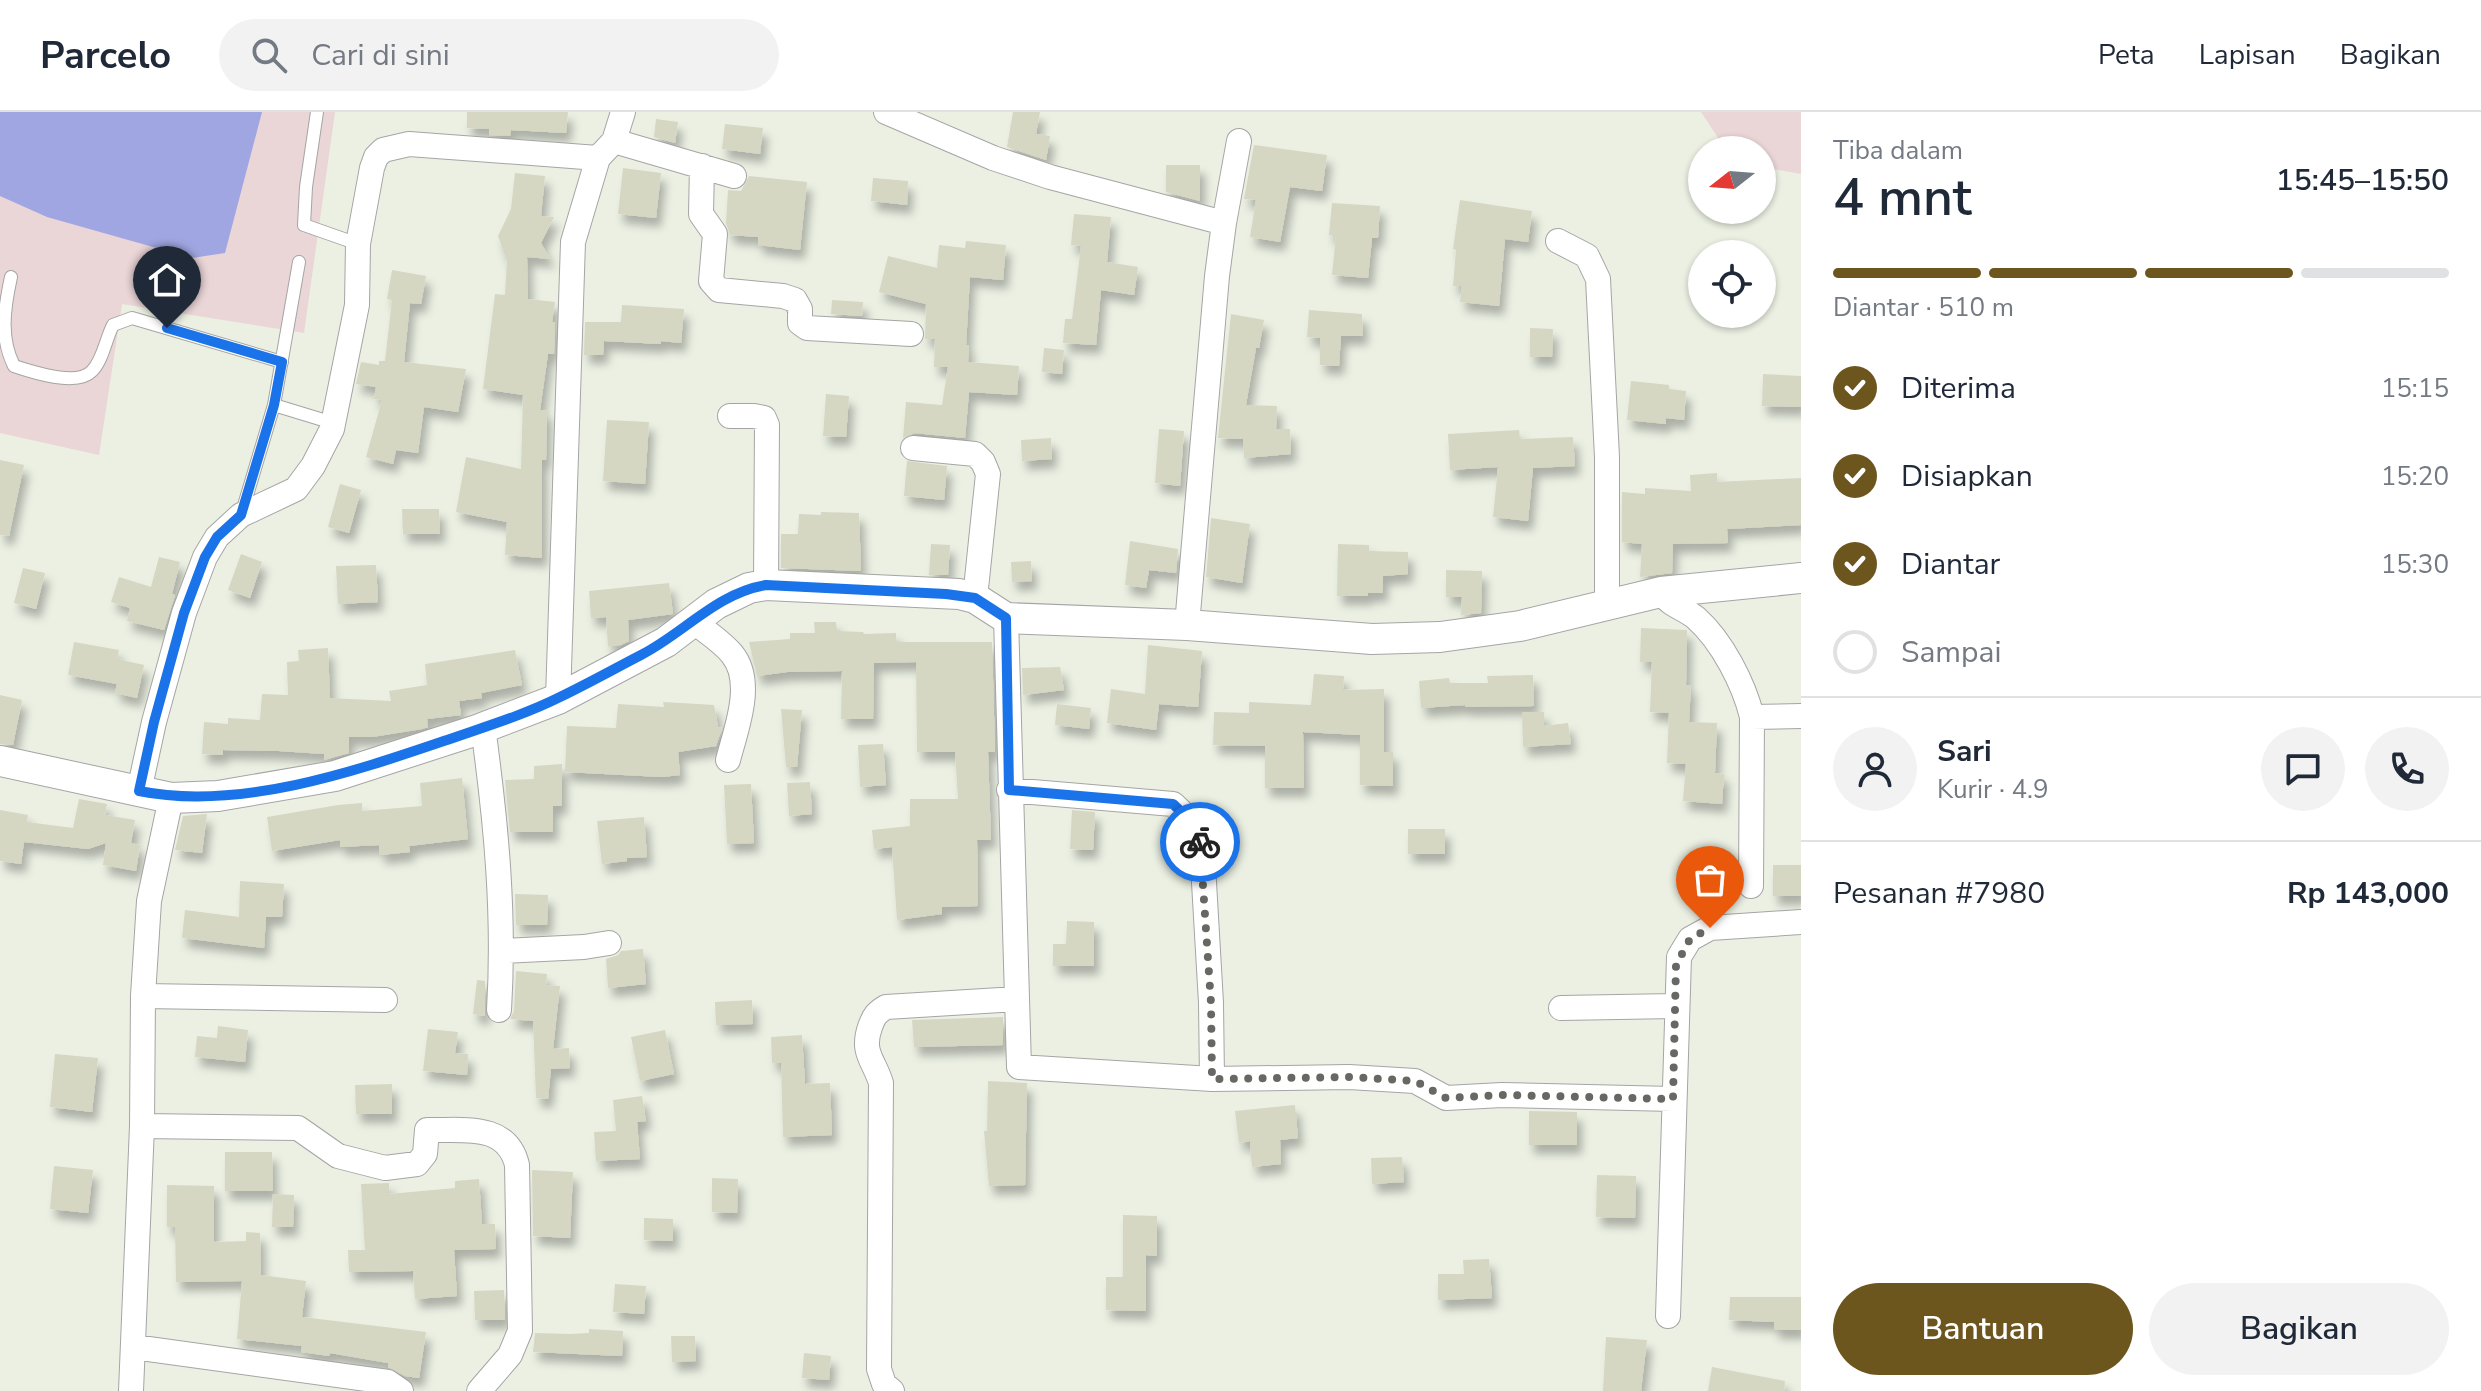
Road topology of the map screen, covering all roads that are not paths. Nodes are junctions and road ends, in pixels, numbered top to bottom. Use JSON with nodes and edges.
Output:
{"nodes":[{"id":1,"x":317,"y":112,"type":"edge"},
{"id":2,"x":623,"y":112,"type":"edge"},
{"id":3,"x":886,"y":112,"type":"edge"},
{"id":4,"x":931,"y":122,"type":"edge"},
{"id":5,"x":1239,"y":141,"type":"dead end"},
{"id":6,"x":606,"y":149,"type":"junction"},
{"id":7,"x":702,"y":166,"type":"junction"},
{"id":8,"x":734,"y":176,"type":"dead end"},
{"id":9,"x":1224,"y":223,"type":"junction"},
{"id":10,"x":1558,"y":241,"type":"dead end"},
{"id":11,"x":358,"y":244,"type":"junction"},
{"id":12,"x":299,"y":262,"type":"dead end"},
{"id":13,"x":11,"y":277,"type":"dead end"},
{"id":14,"x":911,"y":334,"type":"dead end"},
{"id":15,"x":282,"y":362,"type":"junction"},
{"id":16,"x":274,"y":405,"type":"junction"},
{"id":17,"x":730,"y":416,"type":"dead end"},
{"id":18,"x":333,"y":423,"type":"junction"},
{"id":19,"x":913,"y":448,"type":"dead end"},
{"id":20,"x":241,"y":515,"type":"junction"},
{"id":21,"x":1801,"y":578,"type":"edge"},
{"id":22,"x":766,"y":585,"type":"junction"},
{"id":23,"x":1661,"y":592,"type":"junction"},
{"id":24,"x":975,"y":598,"type":"junction"},
{"id":25,"x":1607,"y":605,"type":"junction"},
{"id":26,"x":1006,"y":618,"type":"junction"},
{"id":27,"x":692,"y":621,"type":"junction"},
{"id":28,"x":1187,"y":625,"type":"junction"},
{"id":29,"x":558,"y":699,"type":"junction"},
{"id":30,"x":1801,"y":716,"type":"edge"},
{"id":31,"x":1752,"y":717,"type":"junction"},
{"id":32,"x":483,"y":727,"type":"junction"},
{"id":33,"x":728,"y":760,"type":"dead end"},
{"id":34,"x":0,"y":761,"type":"edge"},
{"id":35,"x":1009,"y":790,"type":"junction"},
{"id":36,"x":139,"y":791,"type":"junction"},
{"id":37,"x":171,"y":798,"type":"junction"},
{"id":38,"x":1751,"y":886,"type":"dead end"},
{"id":39,"x":1801,"y":922,"type":"edge"},
{"id":40,"x":609,"y":943,"type":"dead end"},
{"id":41,"x":502,"y":951,"type":"junction"},
{"id":42,"x":143,"y":996,"type":"junction"},
{"id":43,"x":1017,"y":999,"type":"junction"},
{"id":44,"x":385,"y":1000,"type":"dead end"},
{"id":45,"x":1675,"y":1006,"type":"junction"},
{"id":46,"x":1561,"y":1008,"type":"dead end"},
{"id":47,"x":499,"y":1010,"type":"dead end"},
{"id":48,"x":1212,"y":1079,"type":"junction"},
{"id":49,"x":1673,"y":1099,"type":"junction"},
{"id":50,"x":142,"y":1126,"type":"junction"},
{"id":51,"x":1668,"y":1316,"type":"dead end"},
{"id":52,"x":134,"y":1347,"type":"junction"},
{"id":53,"x":131,"y":1391,"type":"edge"},
{"id":54,"x":401,"y":1391,"type":"edge"},
{"id":55,"x":479,"y":1391,"type":"edge"},
{"id":56,"x":892,"y":1391,"type":"edge"}],
"edges":[{"from":1,"to":11,"type":"lane"},
{"from":2,"to":6,"type":"street"},
{"from":3,"to":4,"type":"street"},
{"from":4,"to":9,"type":"street"},
{"from":5,"to":9,"type":"street"},
{"from":6,"to":7,"type":"street"},
{"from":6,"to":11,"type":"street"},
{"from":6,"to":29,"type":"street"},
{"from":7,"to":8,"type":"street"},
{"from":7,"to":14,"type":"street"},
{"from":9,"to":28,"type":"street"},
{"from":10,"to":25,"type":"street"},
{"from":11,"to":18,"type":"street"},
{"from":12,"to":15,"type":"lane"},
{"from":13,"to":15,"type":"lane"},
{"from":15,"to":16,"type":"lane"},
{"from":16,"to":18,"type":"lane"},
{"from":16,"to":20,"type":"lane"},
{"from":17,"to":22,"type":"street"},
{"from":18,"to":20,"type":"street"},
{"from":19,"to":24,"type":"street"},
{"from":20,"to":36,"type":"street"},
{"from":21,"to":23,"type":"street"},
{"from":22,"to":24,"type":"street"},
{"from":22,"to":27,"type":"street"},
{"from":23,"to":25,"type":"street"},
{"from":23,"to":31,"type":"street"},
{"from":24,"to":26,"type":"street"},
{"from":25,"to":28,"type":"street"},
{"from":26,"to":28,"type":"street"},
{"from":26,"to":35,"type":"street"},
{"from":27,"to":29,"type":"street"},
{"from":27,"to":33,"type":"street"},
{"from":29,"to":32,"type":"street"},
{"from":30,"to":31,"type":"street"},
{"from":31,"to":38,"type":"street"},
{"from":32,"to":37,"type":"street"},
{"from":32,"to":41,"type":"street"},
{"from":34,"to":36,"type":"street"},
{"from":35,"to":43,"type":"street"},
{"from":35,"to":48,"type":"street"},
{"from":36,"to":37,"type":"street"},
{"from":37,"to":42,"type":"street"},
{"from":39,"to":45,"type":"street"},
{"from":40,"to":41,"type":"street"},
{"from":41,"to":47,"type":"street"},
{"from":42,"to":44,"type":"street"},
{"from":42,"to":50,"type":"street"},
{"from":43,"to":48,"type":"street"},
{"from":43,"to":56,"type":"street"},
{"from":45,"to":46,"type":"street"},
{"from":45,"to":49,"type":"street"},
{"from":48,"to":49,"type":"street"},
{"from":49,"to":51,"type":"street"},
{"from":50,"to":52,"type":"street"},
{"from":50,"to":55,"type":"street"},
{"from":52,"to":53,"type":"street"},
{"from":52,"to":54,"type":"street"}]}
